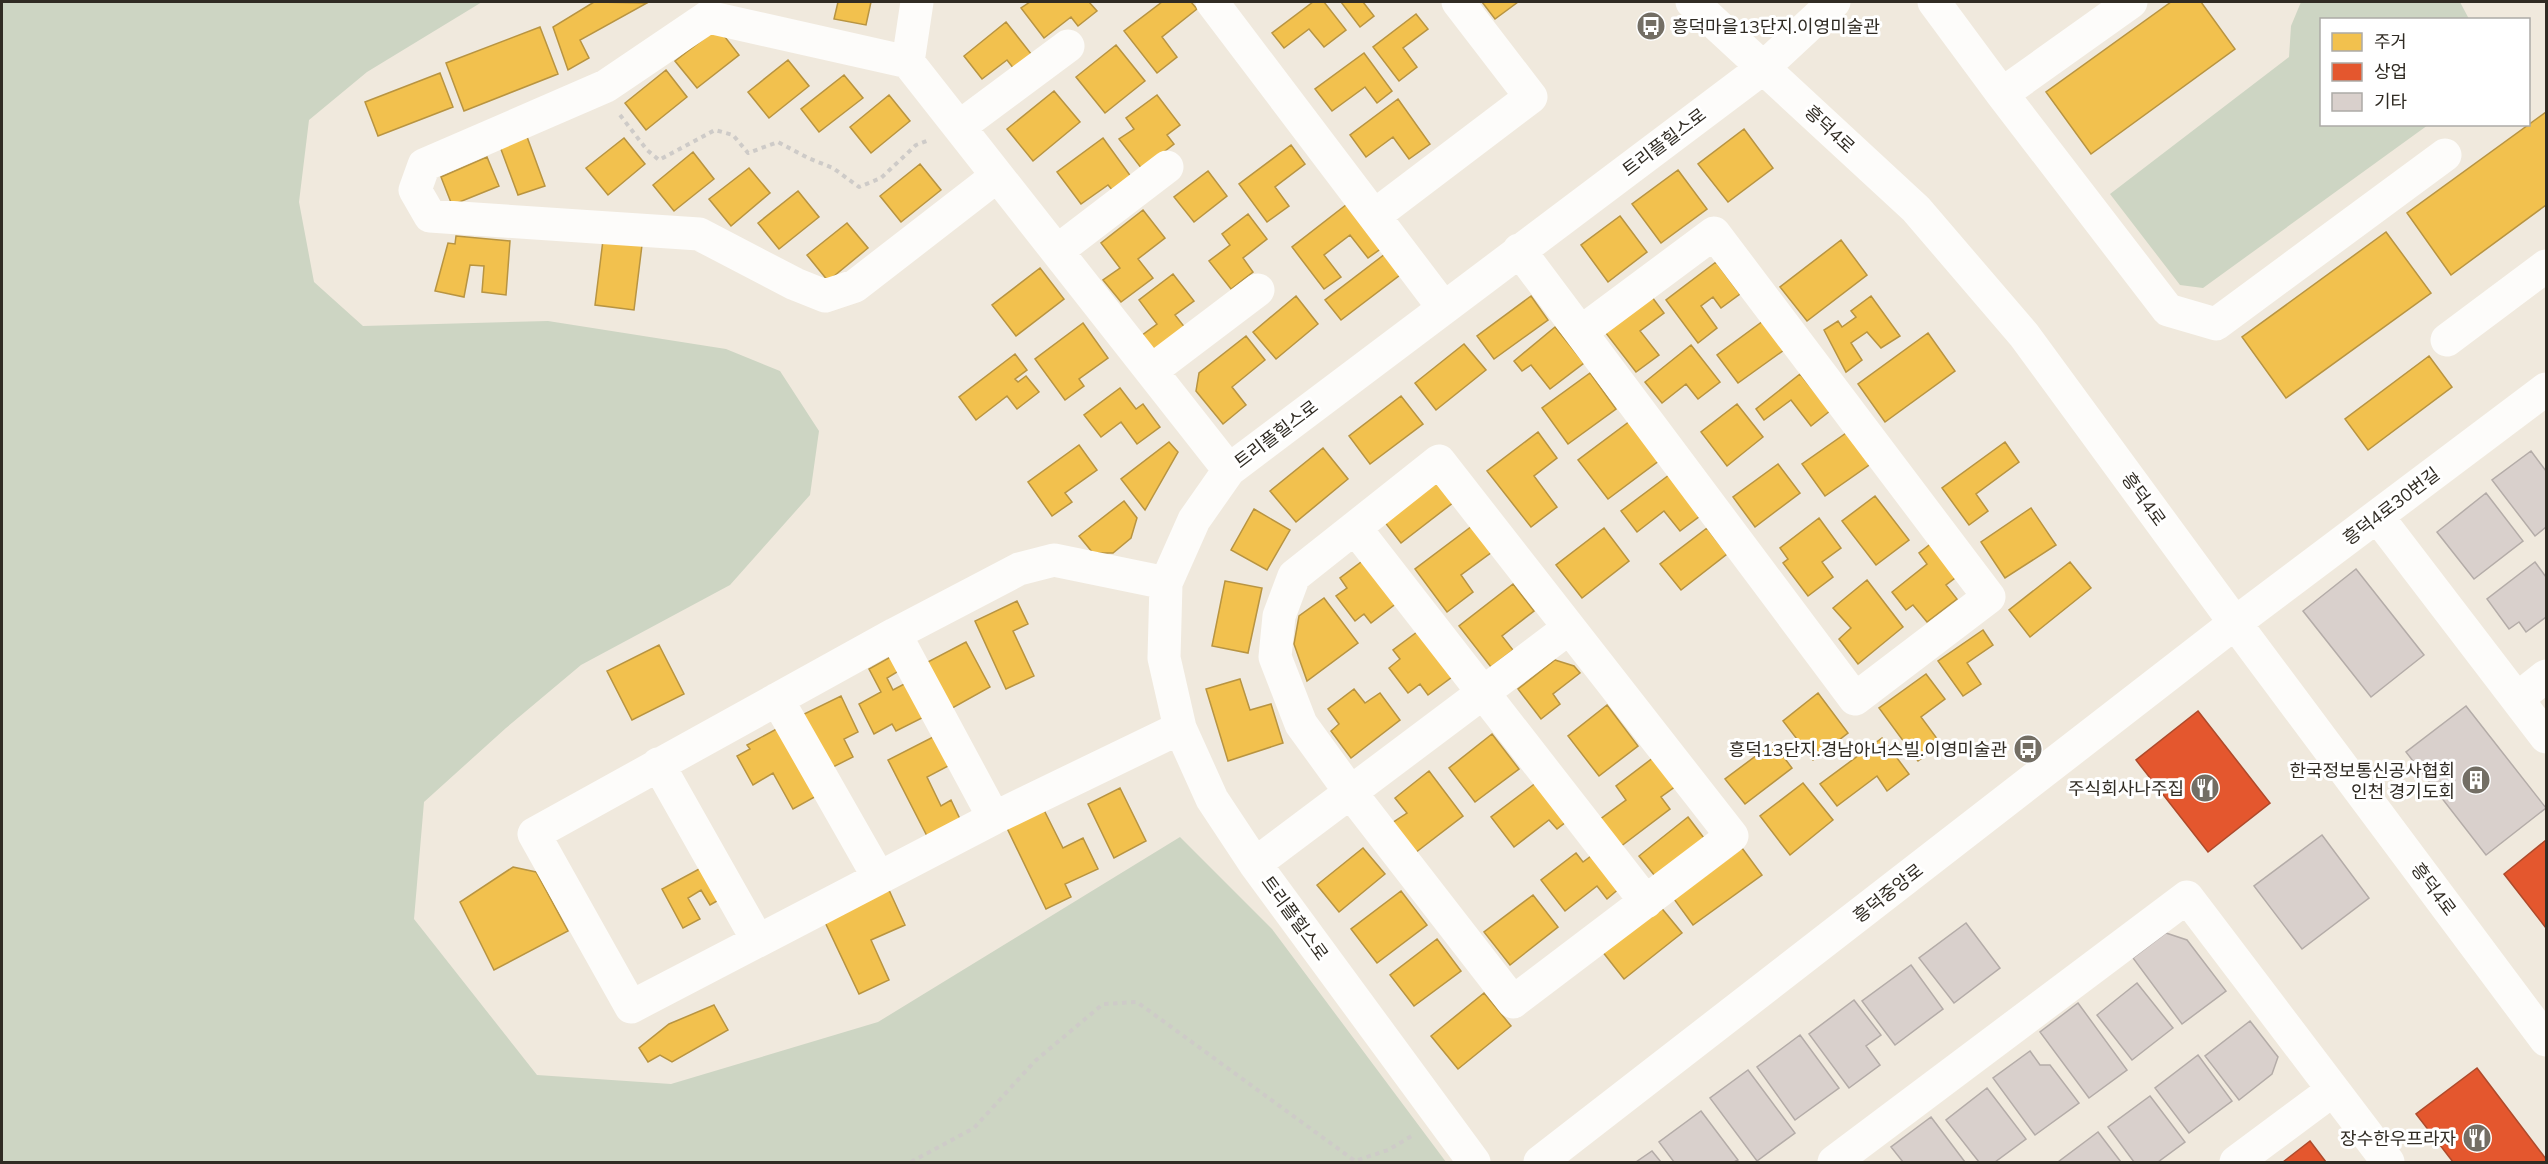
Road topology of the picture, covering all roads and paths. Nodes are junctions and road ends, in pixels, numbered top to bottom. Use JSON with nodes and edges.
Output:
{"nodes":[{"id":1,"x":916,"y":2,"type":"edge"},
{"id":2,"x":1212,"y":2,"type":"edge"},
{"id":3,"x":1458,"y":2,"type":"edge"},
{"id":4,"x":1692,"y":2,"type":"edge"},
{"id":5,"x":1834,"y":2,"type":"edge"},
{"id":6,"x":1934,"y":2,"type":"edge"},
{"id":7,"x":2131,"y":2,"type":"edge"},
{"id":8,"x":1068,"y":46,"type":"dead end"},
{"id":9,"x":908,"y":62,"type":"junction"},
{"id":10,"x":1763,"y":68,"type":"junction"},
{"id":11,"x":600,"y":88,"type":"junction"},
{"id":12,"x":2002,"y":94,"type":"junction"},
{"id":13,"x":948,"y":134,"type":"junction"},
{"id":14,"x":2445,"y":155,"type":"dead end"},
{"id":15,"x":1167,"y":167,"type":"dead end"},
{"id":16,"x":998,"y":176,"type":"junction"},
{"id":17,"x":1374,"y":216,"type":"junction"},
{"id":18,"x":1519,"y":250,"type":"junction"},
{"id":19,"x":1057,"y":251,"type":"junction"},
{"id":20,"x":2547,"y":266,"type":"edge"},
{"id":21,"x":1258,"y":290,"type":"dead end"},
{"id":22,"x":1443,"y":307,"type":"junction"},
{"id":23,"x":1581,"y":332,"type":"junction"},
{"id":24,"x":2447,"y":340,"type":"dead end"},
{"id":25,"x":1151,"y":371,"type":"junction"},
{"id":26,"x":2547,"y":389,"type":"edge"},
{"id":27,"x":1229,"y":470,"type":"junction"},
{"id":28,"x":2377,"y":516,"type":"junction"},
{"id":29,"x":1355,"y":528,"type":"junction"},
{"id":30,"x":1166,"y":583,"type":"junction"},
{"id":31,"x":2235,"y":623,"type":"junction"},
{"id":32,"x":1569,"y":628,"type":"junction"},
{"id":33,"x":895,"y":634,"type":"junction"},
{"id":34,"x":2547,"y":676,"type":"edge"},
{"id":35,"x":1484,"y":693,"type":"junction"},
{"id":36,"x":777,"y":699,"type":"junction"},
{"id":37,"x":2517,"y":699,"type":"junction"},
{"id":38,"x":1179,"y":728,"type":"junction"},
{"id":39,"x":2547,"y":737,"type":"edge"},
{"id":40,"x":658,"y":764,"type":"junction"},
{"id":41,"x":1351,"y":793,"type":"junction"},
{"id":42,"x":994,"y":818,"type":"junction"},
{"id":43,"x":1255,"y":864,"type":"junction"},
{"id":44,"x":879,"y":878,"type":"junction"},
{"id":45,"x":1646,"y":902,"type":"junction"},
{"id":46,"x":758,"y":941,"type":"junction"},
{"id":47,"x":2547,"y":1040,"type":"edge"},
{"id":48,"x":2333,"y":1090,"type":"junction"},
{"id":49,"x":1442,"y":1119,"type":"junction"},
{"id":50,"x":911,"y":1162,"type":"edge"},
{"id":51,"x":1474,"y":1162,"type":"edge"},
{"id":52,"x":1540,"y":1162,"type":"edge"},
{"id":53,"x":1834,"y":1162,"type":"edge"},
{"id":54,"x":2236,"y":1162,"type":"edge"},
{"id":55,"x":2388,"y":1162,"type":"edge"}],
"edges":[{"from":1,"to":9,"type":"street"},
{"from":2,"to":17,"type":"street"},
{"from":3,"to":17,"type":"street"},
{"from":4,"to":10,"type":"street","name":"흥덕4로"},
{"from":5,"to":10,"type":"street","name":"트리플힐스로"},
{"from":6,"to":12,"type":"street"},
{"from":7,"to":12,"type":"street"},
{"from":8,"to":13,"type":"street"},
{"from":9,"to":11,"type":"street"},
{"from":9,"to":13,"type":"street"},
{"from":10,"to":18,"type":"street","name":"트리플힐스로"},
{"from":10,"to":31,"type":"street","name":"흥덕4로"},
{"from":11,"to":13,"type":"path"},
{"from":11,"to":16,"type":"street"},
{"from":12,"to":14,"type":"street"},
{"from":13,"to":16,"type":"street"},
{"from":15,"to":19,"type":"street"},
{"from":16,"to":19,"type":"street"},
{"from":17,"to":22,"type":"street"},
{"from":18,"to":22,"type":"street","name":"트리플힐스로"},
{"from":18,"to":23,"type":"street"},
{"from":19,"to":25,"type":"street"},
{"from":20,"to":24,"type":"street"},
{"from":21,"to":25,"type":"street"},
{"from":22,"to":27,"type":"street","name":"트리플힐스로"},
{"from":23,"to":23,"type":"street"},
{"from":25,"to":27,"type":"street"},
{"from":26,"to":28,"type":"street","name":"흥덕4로30번길"},
{"from":27,"to":30,"type":"street","name":"트리플힐스로"},
{"from":28,"to":31,"type":"street","name":"흥덕4로30번길"},
{"from":28,"to":37,"type":"street"},
{"from":29,"to":32,"type":"street"},
{"from":29,"to":35,"type":"street"},
{"from":29,"to":41,"type":"street"},
{"from":30,"to":33,"type":"street"},
{"from":30,"to":38,"type":"street","name":"트리플힐스로"},
{"from":31,"to":47,"type":"street","name":"흥덕4로"},
{"from":31,"to":52,"type":"street","name":"흥덕중앙로"},
{"from":32,"to":35,"type":"street"},
{"from":32,"to":45,"type":"street"},
{"from":33,"to":36,"type":"street"},
{"from":33,"to":42,"type":"street"},
{"from":34,"to":37,"type":"street"},
{"from":35,"to":41,"type":"street"},
{"from":35,"to":45,"type":"street"},
{"from":36,"to":40,"type":"street"},
{"from":36,"to":44,"type":"street"},
{"from":37,"to":39,"type":"street"},
{"from":38,"to":42,"type":"street"},
{"from":38,"to":43,"type":"street","name":"트리플힐스로"},
{"from":40,"to":46,"type":"street"},
{"from":40,"to":46,"type":"street"},
{"from":41,"to":43,"type":"street"},
{"from":41,"to":45,"type":"street"},
{"from":42,"to":44,"type":"street"},
{"from":43,"to":49,"type":"street","name":"트리플힐스로"},
{"from":44,"to":46,"type":"street"},
{"from":48,"to":53,"type":"street"},
{"from":48,"to":54,"type":"street"},
{"from":48,"to":55,"type":"street"},
{"from":49,"to":50,"type":"path"},
{"from":49,"to":51,"type":"street","name":"트리플힐스로"}]}
